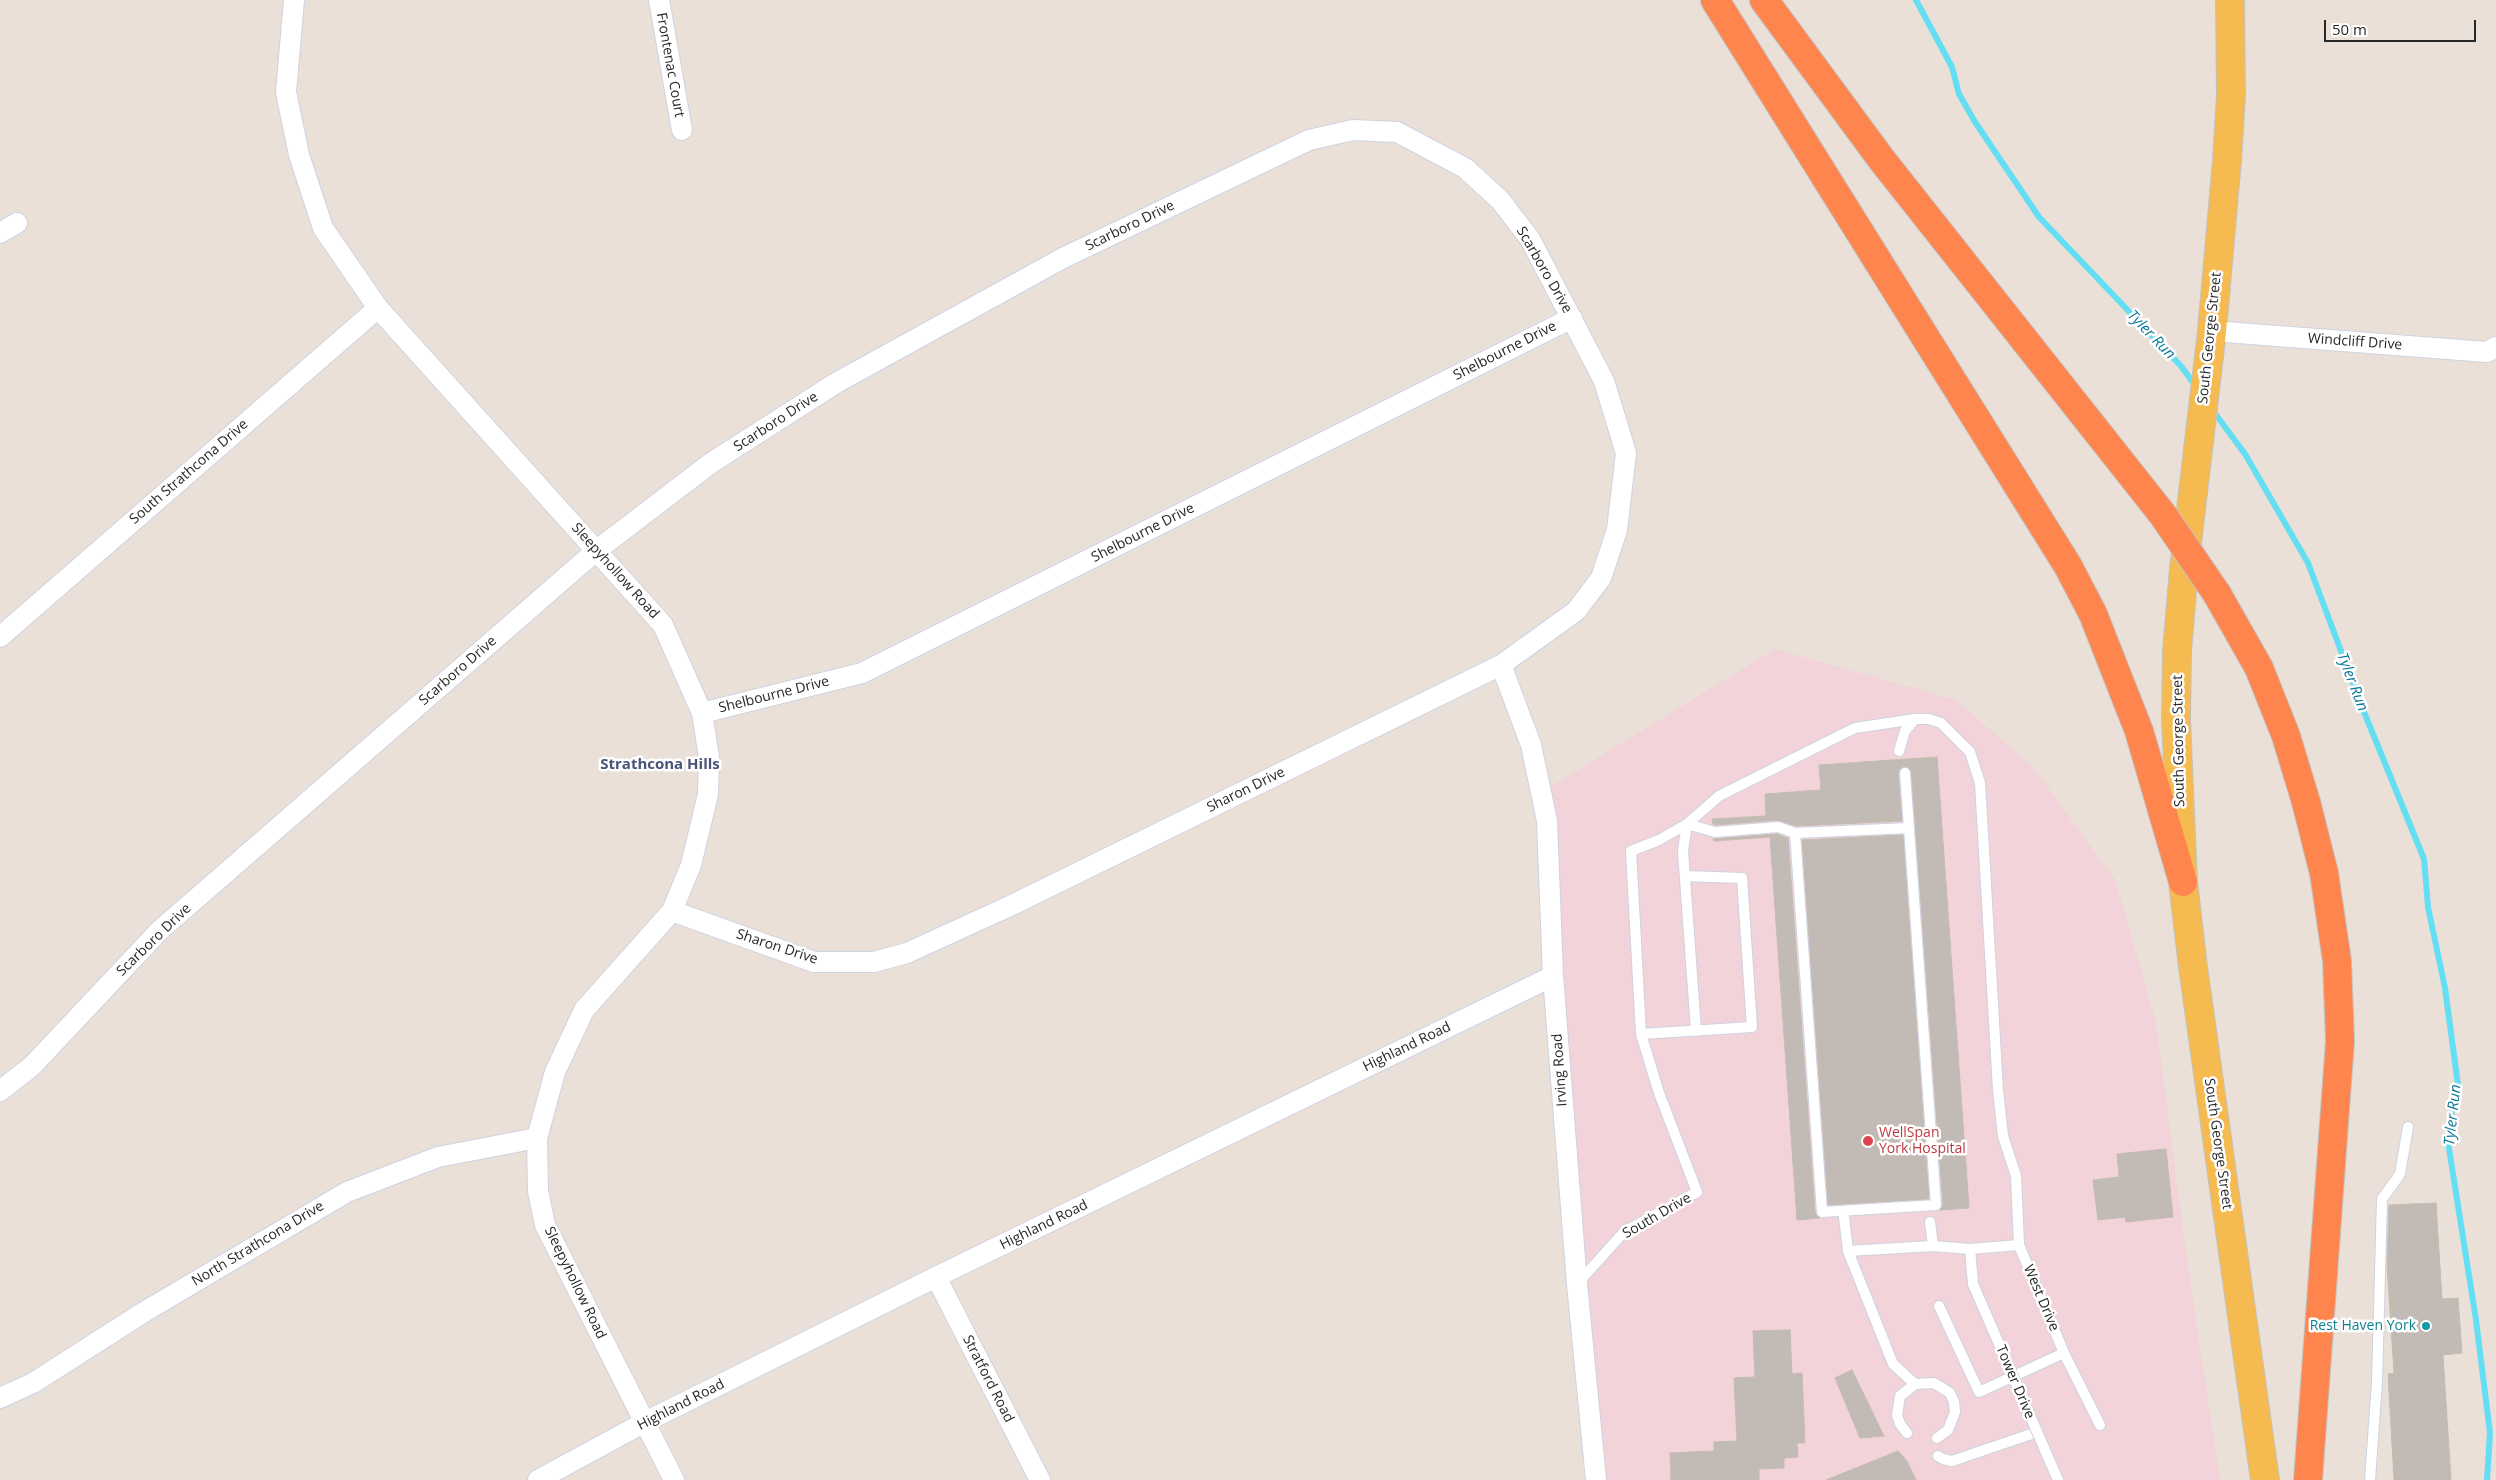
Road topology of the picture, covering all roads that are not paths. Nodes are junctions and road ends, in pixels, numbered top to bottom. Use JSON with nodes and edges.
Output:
{"nodes":[{"id":1,"x":294,"y":0,"type":"edge"},
{"id":2,"x":659,"y":0,"type":"edge"},
{"id":3,"x":1715,"y":0,"type":"edge"},
{"id":4,"x":1764,"y":0,"type":"edge"},
{"id":5,"x":2230,"y":0,"type":"edge"},
{"id":6,"x":682,"y":130,"type":"dead end"},
{"id":7,"x":378,"y":308,"type":"junction"},
{"id":8,"x":1572,"y":318,"type":"junction"},
{"id":9,"x":2212,"y":331,"type":"junction"},
{"id":10,"x":2496,"y":347,"type":"edge"},
{"id":11,"x":1604,"y":382,"type":"joint"},
{"id":12,"x":597,"y":550,"type":"junction"},
{"id":13,"x":0,"y":637,"type":"edge"},
{"id":14,"x":1501,"y":665,"type":"junction"},
{"id":15,"x":702,"y":713,"type":"junction"},
{"id":16,"x":1915,"y":719,"type":"junction"},
{"id":17,"x":1899,"y":751,"type":"dead end"},
{"id":18,"x":1905,"y":773,"type":"dead end"},
{"id":19,"x":1687,"y":824,"type":"junction"},
{"id":20,"x":1909,"y":828,"type":"junction"},
{"id":21,"x":1795,"y":833,"type":"junction"},
{"id":22,"x":1685,"y":876,"type":"junction"},
{"id":23,"x":2183,"y":882,"type":"junction"},
{"id":24,"x":672,"y":911,"type":"junction"},
{"id":25,"x":1553,"y":976,"type":"junction"},
{"id":26,"x":1696,"y":1031,"type":"junction"},
{"id":27,"x":1641,"y":1034,"type":"junction"},
{"id":28,"x":0,"y":1091,"type":"edge"},
{"id":29,"x":2408,"y":1127,"type":"dead end"},
{"id":30,"x":537,"y":1138,"type":"junction"},
{"id":31,"x":1844,"y":1217,"type":"dead end"},
{"id":32,"x":1930,"y":1222,"type":"dead end"},
{"id":33,"x":1933,"y":1246,"type":"junction"},
{"id":34,"x":2019,"y":1246,"type":"junction"},
{"id":35,"x":1970,"y":1249,"type":"junction"},
{"id":36,"x":1848,"y":1251,"type":"junction"},
{"id":37,"x":936,"y":1277,"type":"junction"},
{"id":38,"x":1577,"y":1284,"type":"junction"},
{"id":39,"x":1939,"y":1306,"type":"dead end"},
{"id":40,"x":2064,"y":1353,"type":"junction"},
{"id":41,"x":1915,"y":1384,"type":"junction"},
{"id":42,"x":0,"y":1398,"type":"edge"},
{"id":43,"x":645,"y":1422,"type":"junction"},
{"id":44,"x":2100,"y":1425,"type":"dead end"},
{"id":45,"x":2037,"y":1432,"type":"junction"},
{"id":46,"x":1907,"y":1433,"type":"dead end"},
{"id":47,"x":1936,"y":1438,"type":"dead end"},
{"id":48,"x":1938,"y":1456,"type":"dead end"},
{"id":49,"x":538,"y":1480,"type":"edge"},
{"id":50,"x":674,"y":1480,"type":"edge"},
{"id":51,"x":1040,"y":1480,"type":"edge"},
{"id":52,"x":1596,"y":1480,"type":"edge"},
{"id":53,"x":2058,"y":1480,"type":"edge"},
{"id":54,"x":2265,"y":1480,"type":"edge"},
{"id":55,"x":2308,"y":1480,"type":"edge"},
{"id":56,"x":2370,"y":1480,"type":"edge"}],
"edges":[{"from":1,"to":7,"type":"street","name":"Sleepyhollow Road"},
{"from":2,"to":6,"type":"street","name":"Frontenac Court"},
{"from":3,"to":23,"type":"highway"},
{"from":4,"to":55,"type":"highway","bridge":true},
{"from":5,"to":9,"type":"main road","name":"South George Street"},
{"from":7,"to":12,"type":"street","name":"Sleepyhollow Road"},
{"from":7,"to":13,"type":"street","name":"South Strathcona Drive"},
{"from":8,"to":11,"type":"street","name":"Scarboro Drive"},
{"from":8,"to":12,"type":"street","name":"Scarboro Drive"},
{"from":8,"to":15,"type":"street","name":"Shelbourne Drive"},
{"from":9,"to":10,"type":"street","name":"Windcliff Drive"},
{"from":9,"to":23,"type":"main road","name":"South George Street"},
{"from":11,"to":14,"type":"street","name":"Sharon Drive"},
{"from":12,"to":15,"type":"street","name":"Sleepyhollow Road"},
{"from":12,"to":28,"type":"street","name":"Scarboro Drive"},
{"from":14,"to":24,"type":"street","name":"Sharon Drive"},
{"from":14,"to":25,"type":"street","name":"Irving Road"},
{"from":15,"to":24,"type":"street","name":"Sleepyhollow Road"},
{"from":16,"to":17,"type":"lane"},
{"from":16,"to":19,"type":"lane"},
{"from":16,"to":34,"type":"lane"},
{"from":18,"to":20,"type":"lane"},
{"from":19,"to":21,"type":"lane"},
{"from":19,"to":22,"type":"lane"},
{"from":19,"to":27,"type":"lane"},
{"from":20,"to":21,"type":"lane"},
{"from":20,"to":21,"type":"lane"},
{"from":22,"to":26,"type":"lane"},
{"from":22,"to":26,"type":"lane"},
{"from":23,"to":54,"type":"main road","name":"South George Street"},
{"from":24,"to":30,"type":"street","name":"Sleepyhollow Road"},
{"from":25,"to":37,"type":"street","name":"Highland Road"},
{"from":25,"to":38,"type":"street","name":"Irving Road"},
{"from":26,"to":27,"type":"lane"},
{"from":27,"to":38,"type":"lane","name":"South Drive"},
{"from":29,"to":56,"type":"lane"},
{"from":30,"to":42,"type":"street","name":"North Strathcona Drive"},
{"from":30,"to":43,"type":"street","name":"Sleepyhollow Road"},
{"from":31,"to":36,"type":"lane"},
{"from":32,"to":33,"type":"lane"},
{"from":33,"to":35,"type":"lane"},
{"from":33,"to":36,"type":"lane"},
{"from":34,"to":35,"type":"lane"},
{"from":34,"to":40,"type":"lane","name":"West Drive"},
{"from":35,"to":45,"type":"lane","name":"Tower Drive","bridge":true},
{"from":36,"to":41,"type":"lane"},
{"from":37,"to":43,"type":"street","name":"Highland Road"},
{"from":37,"to":51,"type":"street","name":"Stratford Road"},
{"from":38,"to":52,"type":"street","name":"Irving Road"},
{"from":39,"to":40,"type":"lane"},
{"from":40,"to":44,"type":"lane","name":"West Drive"},
{"from":41,"to":46,"type":"lane"},
{"from":41,"to":47,"type":"lane"},
{"from":43,"to":49,"type":"street","name":"Highland Road"},
{"from":43,"to":50,"type":"street","name":"Sleepyhollow Road"},
{"from":45,"to":48,"type":"lane"},
{"from":45,"to":53,"type":"lane","name":"Tower Drive","bridge":true}]}
